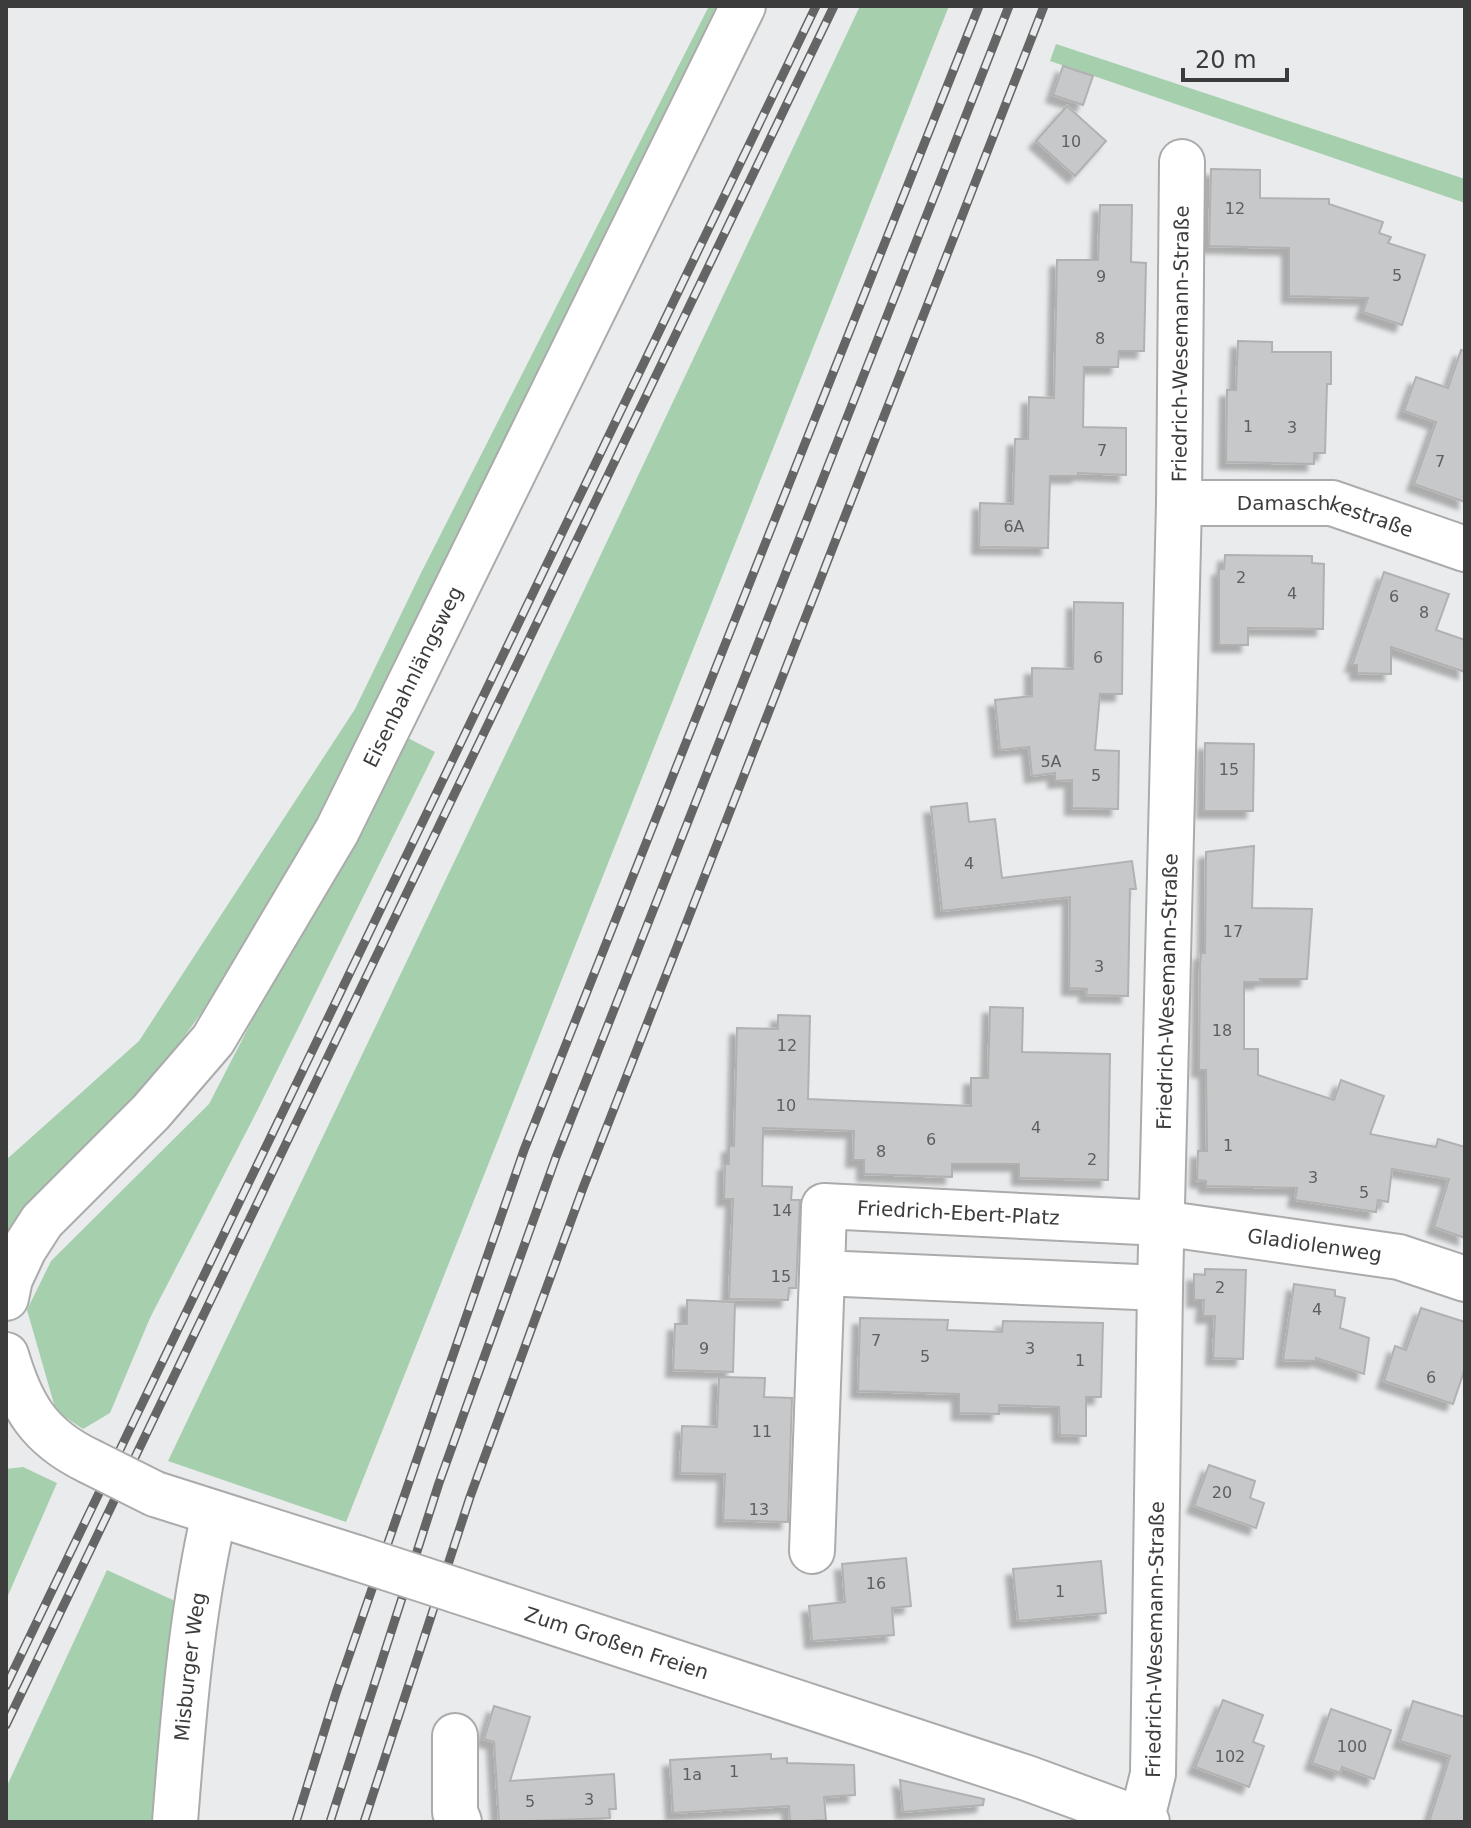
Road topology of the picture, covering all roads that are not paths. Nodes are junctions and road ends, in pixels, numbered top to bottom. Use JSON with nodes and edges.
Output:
{"nodes":[{"id":1,"x":743,"y":6,"type":"edge"},
{"id":2,"x":1182,"y":162,"type":"dead end"},
{"id":3,"x":1179,"y":503,"type":"junction"},
{"id":4,"x":1465,"y":549,"type":"edge"},
{"id":5,"x":1161,"y":1223,"type":"junction"},
{"id":6,"x":822,"y":1273,"type":"junction"},
{"id":7,"x":1465,"y":1279,"type":"edge"},
{"id":8,"x":1160,"y":1288,"type":"junction"},
{"id":9,"x":6,"y":1298,"type":"edge"},
{"id":10,"x":6,"y":1355,"type":"edge"},
{"id":11,"x":214,"y":1514,"type":"junction"},
{"id":12,"x":812,"y":1551,"type":"dead end"},
{"id":13,"x":455,"y":1736,"type":"dead end"},
{"id":14,"x":1143,"y":1821,"type":"edge"},
{"id":15,"x":175,"y":1822,"type":"edge"},
{"id":16,"x":459,"y":1822,"type":"edge"}],
"edges":[{"from":1,"to":9,"type":"street","name":"Eisenbahnlängsweg"},
{"from":2,"to":3,"type":"street","name":"Friedrich-Wesemann-Straße"},
{"from":3,"to":4,"type":"street","name":"Damaschkestraße"},
{"from":3,"to":5,"type":"street","name":"Friedrich-Wesemann-Straße"},
{"from":5,"to":6,"type":"street","name":"Friedrich-Ebert-Platz"},
{"from":5,"to":7,"type":"street","name":"Gladiolenweg"},
{"from":5,"to":8,"type":"street","name":"Friedrich-Wesemann-Straße"},
{"from":6,"to":8,"type":"street"},
{"from":6,"to":12,"type":"street","name":"Friedrich-Ebert-Platz"},
{"from":8,"to":14,"type":"street","name":"Friedrich-Wesemann-Straße"},
{"from":10,"to":11,"type":"street","name":"Zum Großen Freien","bridge":true},
{"from":11,"to":14,"type":"street","name":"Zum Großen Freien","bridge":true},
{"from":11,"to":15,"type":"street","name":"Misburger Weg"},
{"from":13,"to":16,"type":"street"}]}
